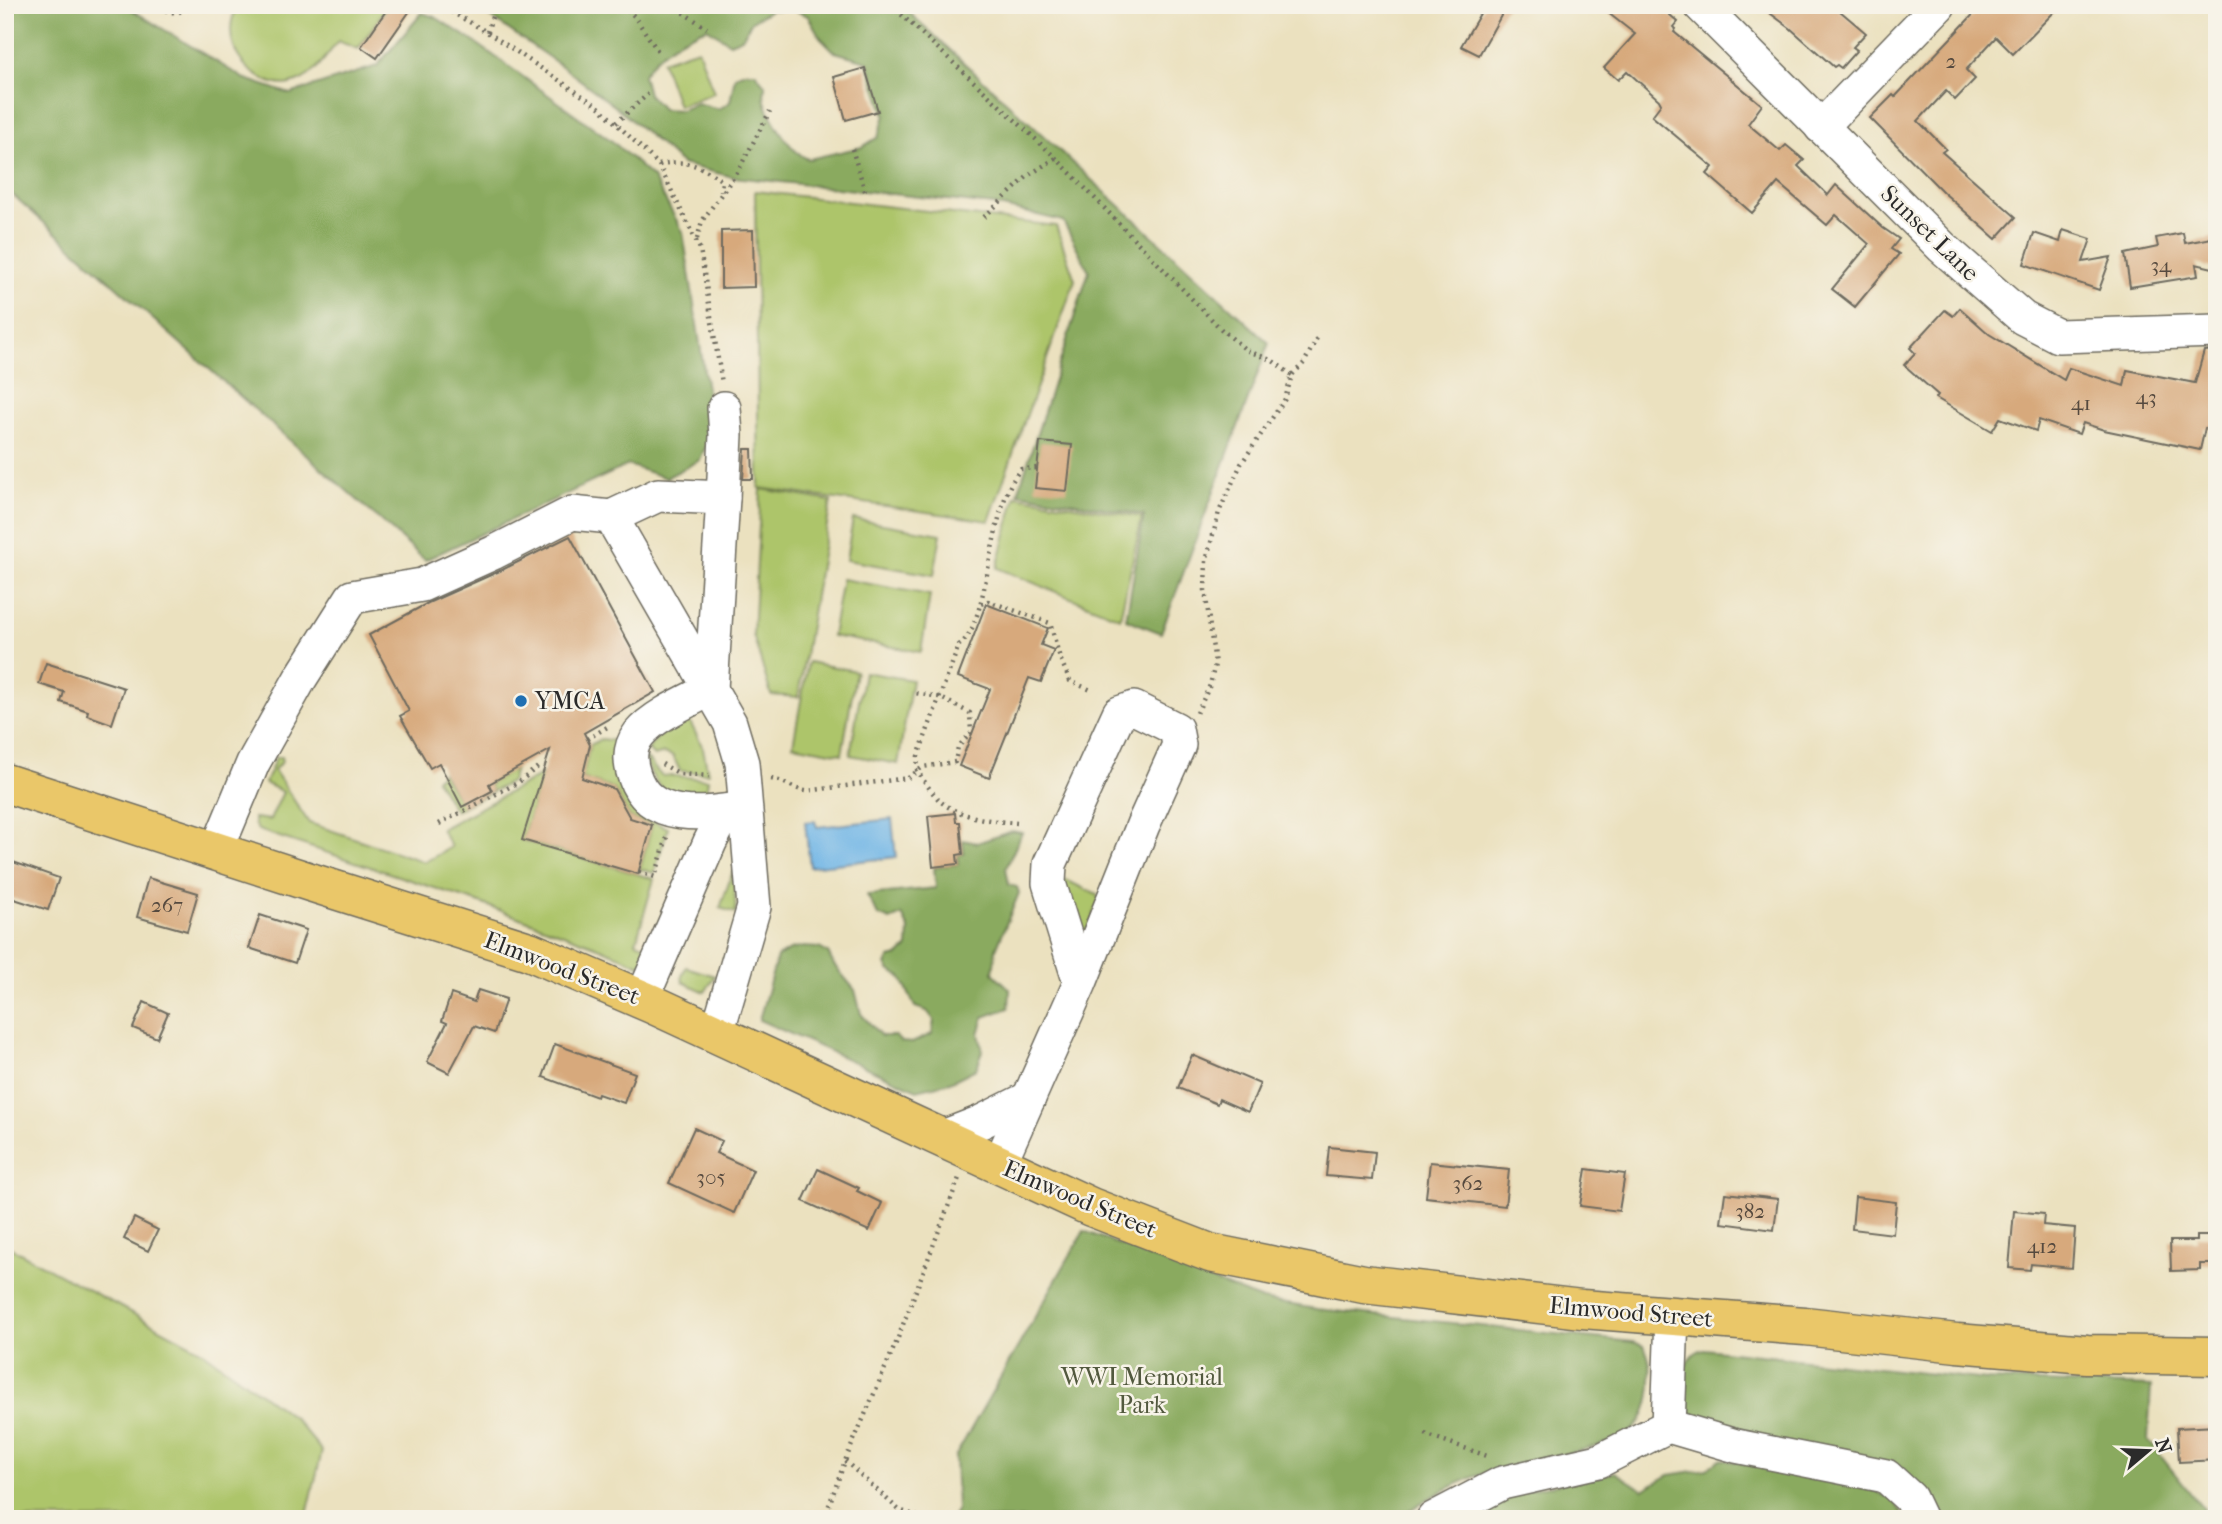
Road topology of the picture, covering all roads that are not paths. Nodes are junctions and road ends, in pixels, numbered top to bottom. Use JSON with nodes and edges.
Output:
{"nodes":[{"id":1,"x":1700,"y":5,"type":"edge"},
{"id":2,"x":1939,"y":5,"type":"edge"},
{"id":3,"x":1821,"y":127,"type":"junction"},
{"id":4,"x":2217,"y":331,"type":"edge"},
{"id":5,"x":724,"y":408,"type":"road end"},
{"id":6,"x":723,"y":498,"type":"junction"},
{"id":7,"x":611,"y":517,"type":"junction"},
{"id":8,"x":711,"y":689,"type":"junction"},
{"id":9,"x":5,"y":783,"type":"edge"},
{"id":10,"x":735,"y":809,"type":"junction"},
{"id":11,"x":216,"y":852,"type":"junction"},
{"id":12,"x":1080,"y":983,"type":"junction"},
{"id":13,"x":642,"y":999,"type":"junction"},
{"id":14,"x":717,"y":1033,"type":"junction"},
{"id":15,"x":1029,"y":1098,"type":"junction"},
{"id":16,"x":969,"y":1151,"type":"junction"},
{"id":17,"x":1672,"y":1316,"type":"junction"},
{"id":18,"x":2217,"y":1356,"type":"edge"},
{"id":19,"x":1668,"y":1426,"type":"junction"},
{"id":20,"x":1433,"y":1519,"type":"edge"},
{"id":21,"x":1920,"y":1519,"type":"edge"}],
"edges":[{"from":1,"to":3,"type":"street","name":"Sunset Lane"},
{"from":2,"to":3,"type":"street"},
{"from":3,"to":4,"type":"street","name":"Sunset Lane"},
{"from":5,"to":6,"type":"street"},
{"from":6,"to":7,"type":"street"},
{"from":6,"to":8,"type":"street"},
{"from":7,"to":8,"type":"street"},
{"from":7,"to":11,"type":"street"},
{"from":8,"to":10,"type":"street"},
{"from":8,"to":10,"type":"street"},
{"from":9,"to":11,"type":"main road","name":"Elmwood Street"},
{"from":10,"to":13,"type":"street"},
{"from":10,"to":14,"type":"street"},
{"from":11,"to":13,"type":"main road","name":"Elmwood Street"},
{"from":12,"to":12,"type":"street"},
{"from":12,"to":15,"type":"street"},
{"from":13,"to":14,"type":"main road","name":"Elmwood Street"},
{"from":14,"to":16,"type":"main road","name":"Elmwood Street"},
{"from":15,"to":16,"type":"street"},
{"from":15,"to":16,"type":"street"},
{"from":16,"to":17,"type":"main road","name":"Elmwood Street"},
{"from":17,"to":18,"type":"main road","name":"Elmwood Street"},
{"from":17,"to":19,"type":"street"},
{"from":19,"to":20,"type":"street"},
{"from":19,"to":21,"type":"street"}]}
